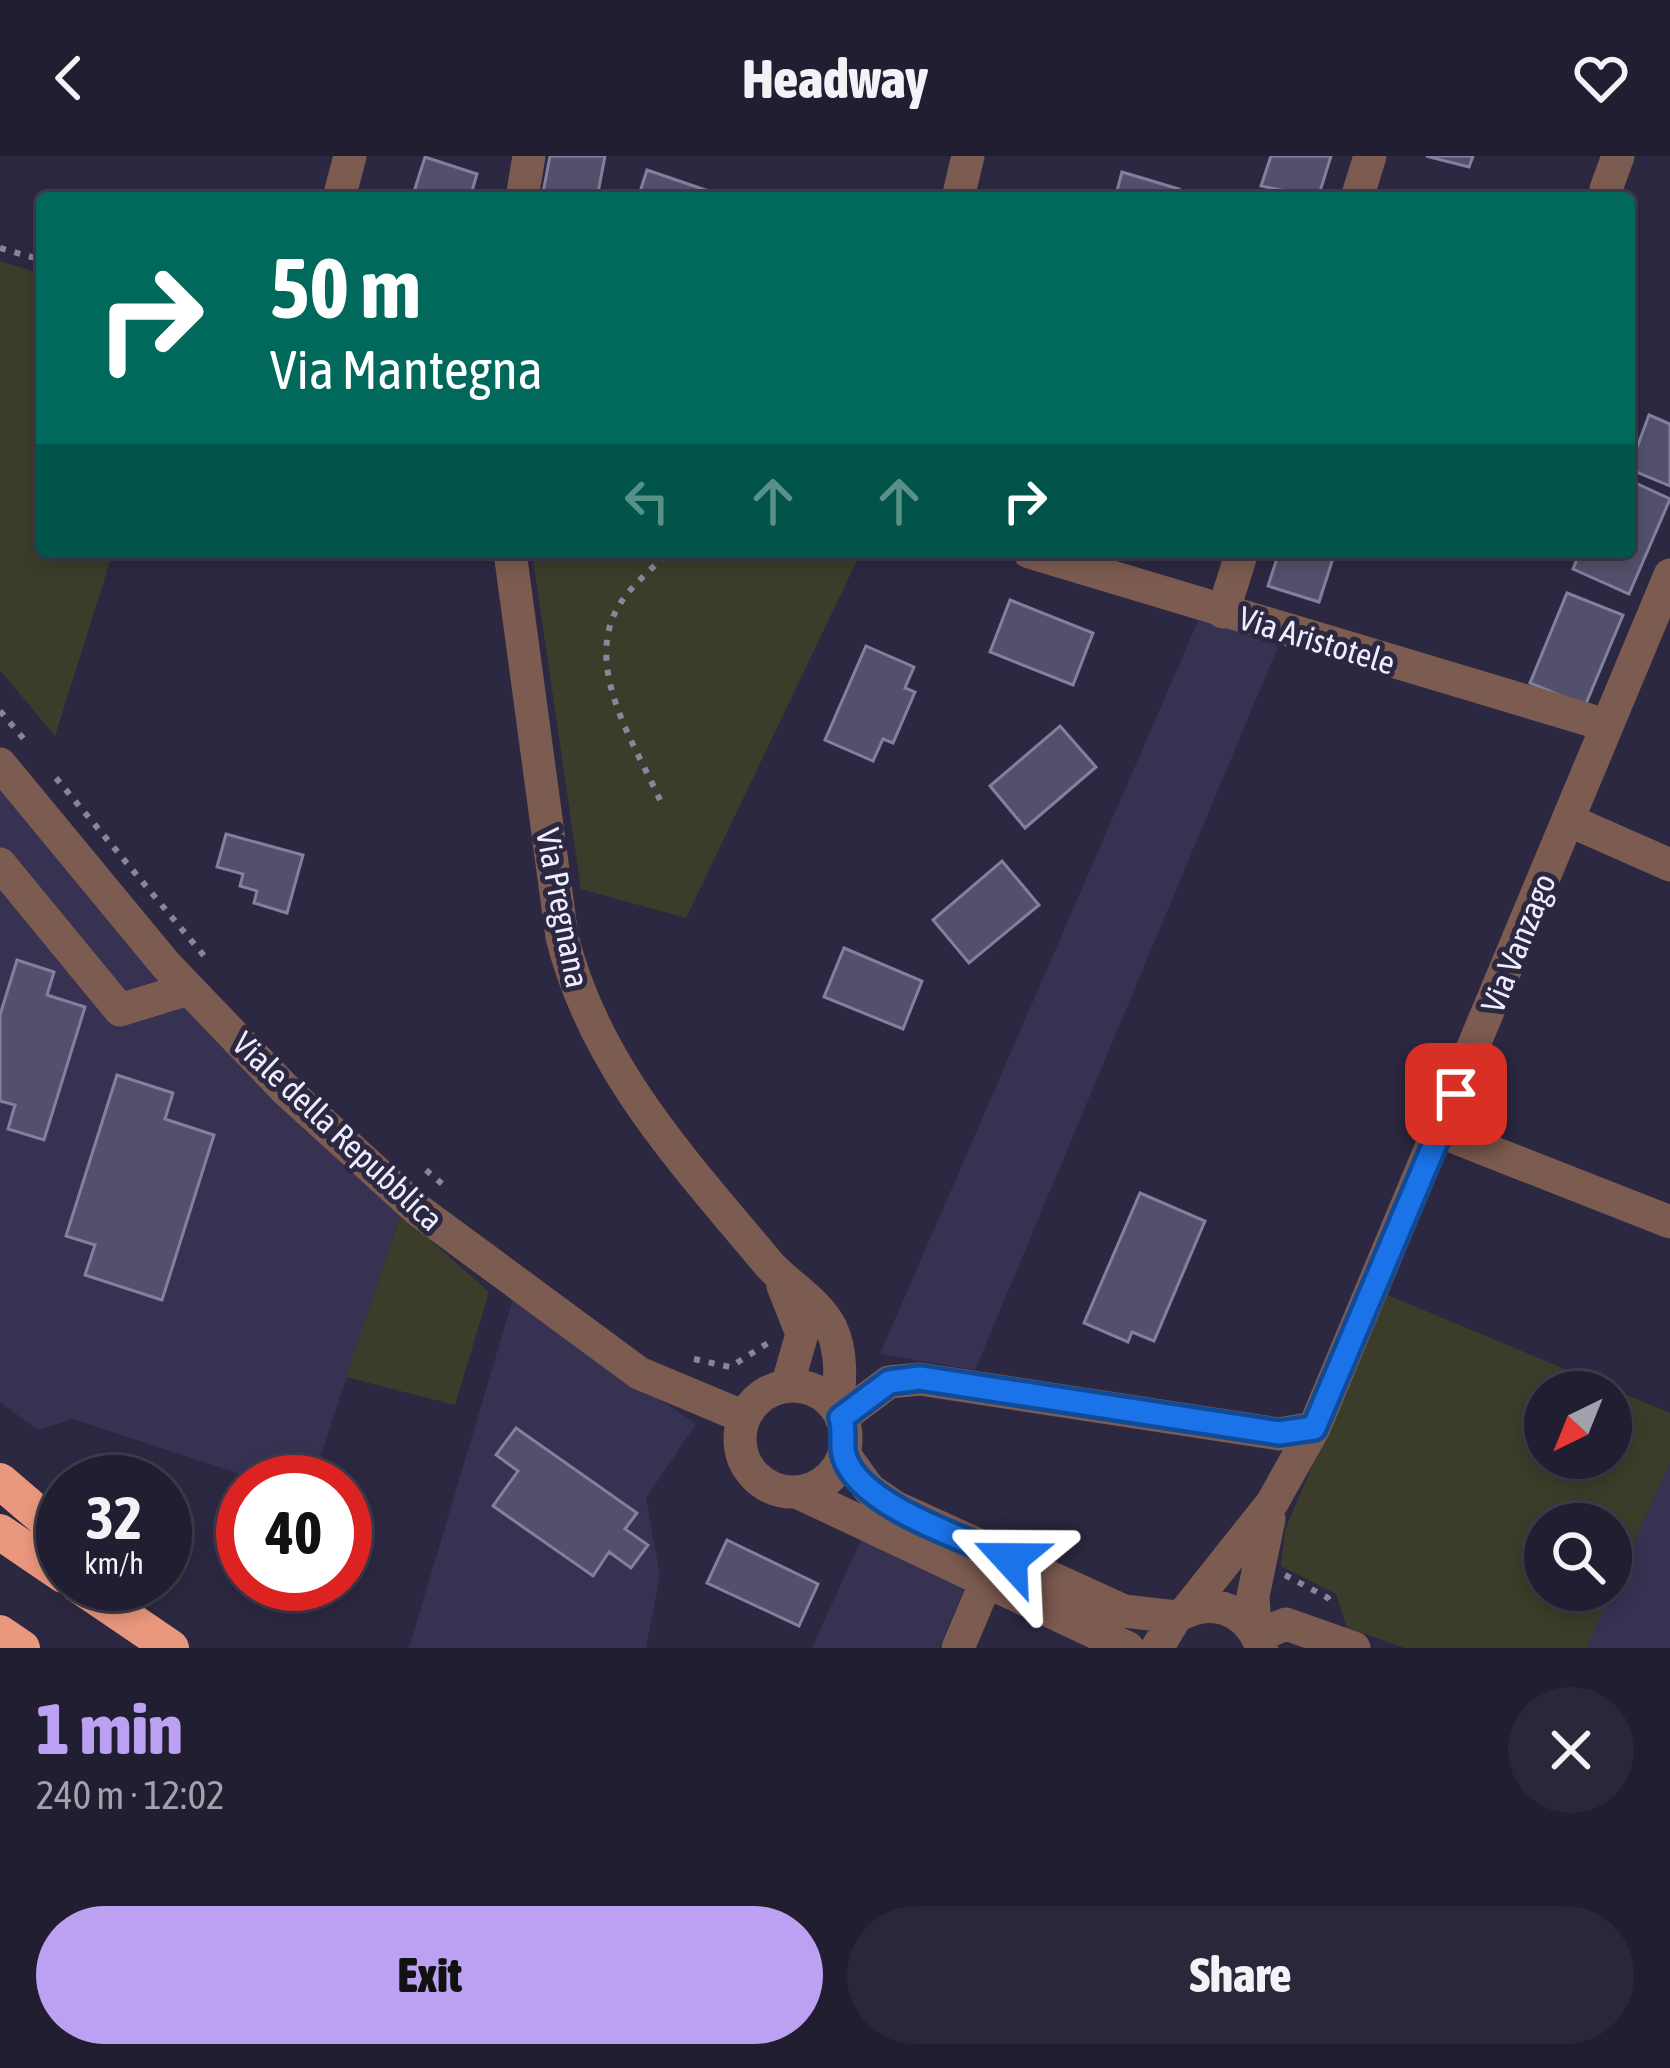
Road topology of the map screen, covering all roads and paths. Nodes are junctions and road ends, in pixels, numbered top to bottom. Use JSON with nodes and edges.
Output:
{"nodes":[{"id":1,"x":350,"y":156,"type":"edge"},
{"id":2,"x":529,"y":156,"type":"edge"},
{"id":3,"x":968,"y":156,"type":"edge"},
{"id":4,"x":1370,"y":156,"type":"edge"},
{"id":5,"x":1618,"y":156,"type":"edge"},
{"id":6,"x":1606,"y":189,"type":"dead end"},
{"id":7,"x":341,"y":192,"type":"edge"},
{"id":8,"x":523,"y":192,"type":"edge"},
{"id":9,"x":959,"y":192,"type":"edge"},
{"id":10,"x":1359,"y":192,"type":"edge"},
{"id":11,"x":0,"y":248,"type":"edge"},
{"id":12,"x":36,"y":258,"type":"edge"},
{"id":13,"x":511,"y":558,"type":"edge"},
{"id":14,"x":663,"y":558,"type":"edge"},
{"id":15,"x":1048,"y":558,"type":"edge"},
{"id":16,"x":1240,"y":558,"type":"edge"},
{"id":17,"x":1670,"y":575,"type":"edge"},
{"id":18,"x":1222,"y":612,"type":"junction"},
{"id":19,"x":0,"y":711,"type":"edge"},
{"id":20,"x":1606,"y":725,"type":"junction"},
{"id":21,"x":0,"y":764,"type":"edge"},
{"id":22,"x":660,"y":800,"type":"dead end"},
{"id":23,"x":1568,"y":820,"type":"junction"},
{"id":24,"x":0,"y":864,"type":"edge"},
{"id":25,"x":1670,"y":865,"type":"edge"},
{"id":26,"x":209,"y":962,"type":"dead end"},
{"id":27,"x":188,"y":988,"type":"junction"},
{"id":28,"x":1441,"y":1132,"type":"junction"},
{"id":29,"x":409,"y":1156,"type":"dead end"},
{"id":30,"x":463,"y":1202,"type":"dead end"},
{"id":31,"x":1670,"y":1222,"type":"edge"},
{"id":32,"x":777,"y":1274,"type":"junction"},
{"id":33,"x":802,"y":1334,"type":"junction"},
{"id":34,"x":681,"y":1355,"type":"dead end"},
{"id":35,"x":787,"y":1386,"type":"junction"},
{"id":36,"x":839,"y":1414,"type":"junction"},
{"id":37,"x":744,"y":1417,"type":"junction"},
{"id":38,"x":1285,"y":1447,"type":"junction"},
{"id":39,"x":844,"y":1454,"type":"junction"},
{"id":40,"x":0,"y":1481,"type":"edge"},
{"id":41,"x":797,"y":1492,"type":"junction"},
{"id":42,"x":1272,"y":1503,"type":"junction"},
{"id":43,"x":36,"y":1512,"type":"edge"},
{"id":44,"x":0,"y":1532,"type":"edge"},
{"id":45,"x":36,"y":1557,"type":"edge"},
{"id":46,"x":1258,"y":1566,"type":"junction"},
{"id":47,"x":986,"y":1582,"type":"junction"},
{"id":48,"x":117,"y":1611,"type":"edge"},
{"id":49,"x":152,"y":1611,"type":"edge"},
{"id":50,"x":1182,"y":1614,"type":"junction"},
{"id":51,"x":0,"y":1633,"type":"edge"},
{"id":52,"x":1258,"y":1638,"type":"edge"},
{"id":53,"x":1344,"y":1644,"type":"edge"},
{"id":54,"x":22,"y":1648,"type":"edge"},
{"id":55,"x":171,"y":1648,"type":"edge"},
{"id":56,"x":195,"y":1648,"type":"edge"},
{"id":57,"x":958,"y":1648,"type":"edge"},
{"id":58,"x":1128,"y":1648,"type":"edge"},
{"id":59,"x":1157,"y":1648,"type":"edge"}],
"edges":[{"from":1,"to":7,"type":"street"},
{"from":2,"to":8,"type":"street"},
{"from":3,"to":9,"type":"street"},
{"from":4,"to":10,"type":"street"},
{"from":5,"to":6,"type":"street"},
{"from":11,"to":12,"type":"path"},
{"from":13,"to":32,"type":"street","name":"Via Pregnana"},
{"from":14,"to":22,"type":"path"},
{"from":15,"to":18,"type":"street","name":"Via Aristotele"},
{"from":16,"to":18,"type":"street"},
{"from":17,"to":20,"type":"street","name":"Via Vanzago"},
{"from":18,"to":20,"type":"street","name":"Via Aristotele"},
{"from":19,"to":26,"type":"path"},
{"from":20,"to":23,"type":"street","name":"Via Vanzago"},
{"from":21,"to":27,"type":"street","name":"Viale della Repubblica"},
{"from":23,"to":25,"type":"street"},
{"from":23,"to":28,"type":"street","name":"Via Vanzago"},
{"from":24,"to":27,"type":"street"},
{"from":27,"to":37,"type":"street","name":"Viale della Repubblica"},
{"from":28,"to":31,"type":"street"},
{"from":28,"to":38,"type":"street","name":"Via Vanzago"},
{"from":29,"to":30,"type":"path"},
{"from":32,"to":33,"type":"street","name":"Via Pregnana"},
{"from":32,"to":36,"type":"street","name":"Via Pregnana"},
{"from":33,"to":34,"type":"path"},
{"from":33,"to":35,"type":"street"},
{"from":35,"to":36,"type":"street"},
{"from":35,"to":37,"type":"street"},
{"from":36,"to":38,"type":"street"},
{"from":36,"to":39,"type":"street"},
{"from":37,"to":41,"type":"street"},
{"from":38,"to":42,"type":"street"},
{"from":39,"to":41,"type":"street"},
{"from":39,"to":50,"type":"street"},
{"from":40,"to":43,"type":"highway"},
{"from":41,"to":47,"type":"street"},
{"from":42,"to":46,"type":"street"},
{"from":42,"to":50,"type":"street"},
{"from":44,"to":45,"type":"highway"},
{"from":46,"to":52,"type":"street"},
{"from":46,"to":53,"type":"path"},
{"from":47,"to":57,"type":"street"},
{"from":47,"to":58,"type":"street"},
{"from":48,"to":55,"type":"highway"},
{"from":49,"to":56,"type":"highway"},
{"from":50,"to":52,"type":"street"},
{"from":50,"to":59,"type":"street"},
{"from":51,"to":54,"type":"highway"},
{"from":52,"to":53,"type":"street"}]}
